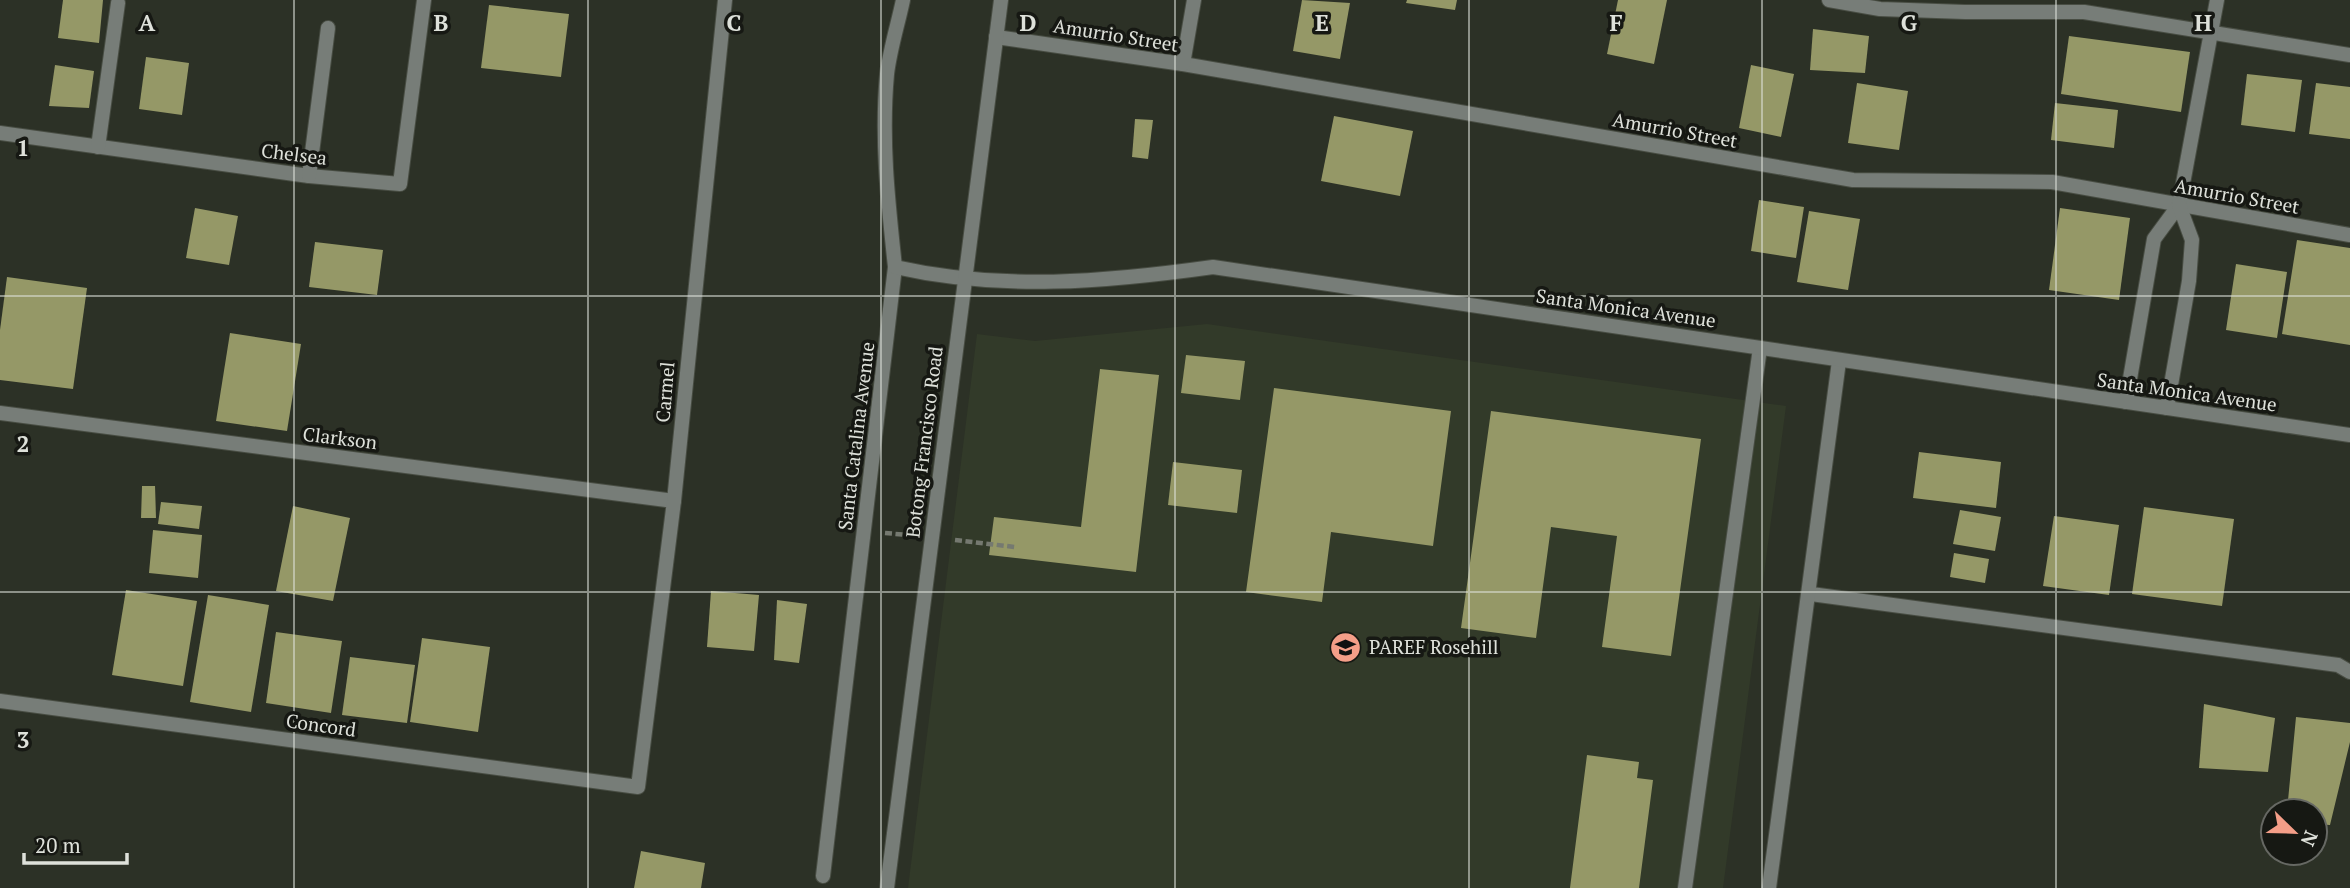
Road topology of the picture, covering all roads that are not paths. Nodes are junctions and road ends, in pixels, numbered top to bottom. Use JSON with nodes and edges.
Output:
{"nodes":[{"id":1,"x":424,"y":0,"type":"edge"},
{"id":2,"x":725,"y":0,"type":"edge"},
{"id":3,"x":903,"y":0,"type":"edge"},
{"id":4,"x":1001,"y":0,"type":"edge"},
{"id":5,"x":1194,"y":0,"type":"edge"},
{"id":6,"x":1829,"y":0,"type":"edge"},
{"id":7,"x":2217,"y":0,"type":"edge"},
{"id":8,"x":118,"y":3,"type":"dead end"},
{"id":9,"x":328,"y":28,"type":"dead end"},
{"id":10,"x":2212,"y":31,"type":"junction"},
{"id":11,"x":996,"y":37,"type":"junction"},
{"id":12,"x":2350,"y":55,"type":"edge"},
{"id":13,"x":1183,"y":64,"type":"junction"},
{"id":14,"x":0,"y":133,"type":"edge"},
{"id":15,"x":98,"y":147,"type":"junction"},
{"id":16,"x":309,"y":176,"type":"junction"},
{"id":17,"x":2179,"y":205,"type":"junction"},
{"id":18,"x":2350,"y":235,"type":"edge"},
{"id":19,"x":895,"y":267,"type":"junction"},
{"id":20,"x":962,"y":281,"type":"junction"},
{"id":21,"x":1760,"y":348,"type":"junction"},
{"id":22,"x":1839,"y":361,"type":"junction"},
{"id":23,"x":2126,"y":402,"type":"junction"},
{"id":24,"x":2167,"y":408,"type":"junction"},
{"id":25,"x":0,"y":413,"type":"edge"},
{"id":26,"x":2350,"y":435,"type":"edge"},
{"id":27,"x":674,"y":501,"type":"junction"},
{"id":28,"x":1811,"y":594,"type":"junction"},
{"id":29,"x":2350,"y":671,"type":"edge"},
{"id":30,"x":0,"y":701,"type":"edge"},
{"id":31,"x":638,"y":787,"type":"joint"},
{"id":32,"x":822,"y":876,"type":"dead end"},
{"id":33,"x":887,"y":888,"type":"edge"},
{"id":34,"x":1685,"y":888,"type":"edge"},
{"id":35,"x":1769,"y":888,"type":"edge"}],
"edges":[{"from":1,"to":16,"type":"street","name":"Chelsea"},
{"from":2,"to":27,"type":"street","name":"Carmel"},
{"from":3,"to":19,"type":"street","name":"Santa Catalina Avenue"},
{"from":4,"to":11,"type":"street","name":"Botong Francisco Road"},
{"from":5,"to":13,"type":"street"},
{"from":6,"to":10,"type":"street"},
{"from":7,"to":10,"type":"street"},
{"from":8,"to":15,"type":"street"},
{"from":9,"to":16,"type":"street"},
{"from":10,"to":12,"type":"street"},
{"from":10,"to":17,"type":"street"},
{"from":11,"to":13,"type":"street","name":"Amurrio Street"},
{"from":11,"to":20,"type":"street","name":"Botong Francisco Road"},
{"from":13,"to":17,"type":"street","name":"Amurrio Street"},
{"from":14,"to":15,"type":"street","name":"Chelsea"},
{"from":15,"to":16,"type":"street","name":"Chelsea"},
{"from":17,"to":18,"type":"street","name":"Amurrio Street"},
{"from":17,"to":23,"type":"street"},
{"from":17,"to":24,"type":"street"},
{"from":19,"to":20,"type":"street","name":"Santa Monica Avenue"},
{"from":19,"to":32,"type":"street","name":"Santa Catalina Avenue"},
{"from":20,"to":21,"type":"street","name":"Santa Monica Avenue"},
{"from":20,"to":33,"type":"street","name":"Botong Francisco Road"},
{"from":21,"to":22,"type":"street","name":"Santa Monica Avenue"},
{"from":21,"to":34,"type":"street"},
{"from":22,"to":23,"type":"street","name":"Santa Monica Avenue"},
{"from":22,"to":28,"type":"street"},
{"from":23,"to":24,"type":"street","name":"Santa Monica Avenue"},
{"from":24,"to":26,"type":"street","name":"Santa Monica Avenue"},
{"from":25,"to":27,"type":"street","name":"Clarkson"},
{"from":27,"to":31,"type":"street","name":"Carmel"},
{"from":28,"to":29,"type":"street"},
{"from":28,"to":35,"type":"street"},
{"from":30,"to":31,"type":"street","name":"Concord"}]}
